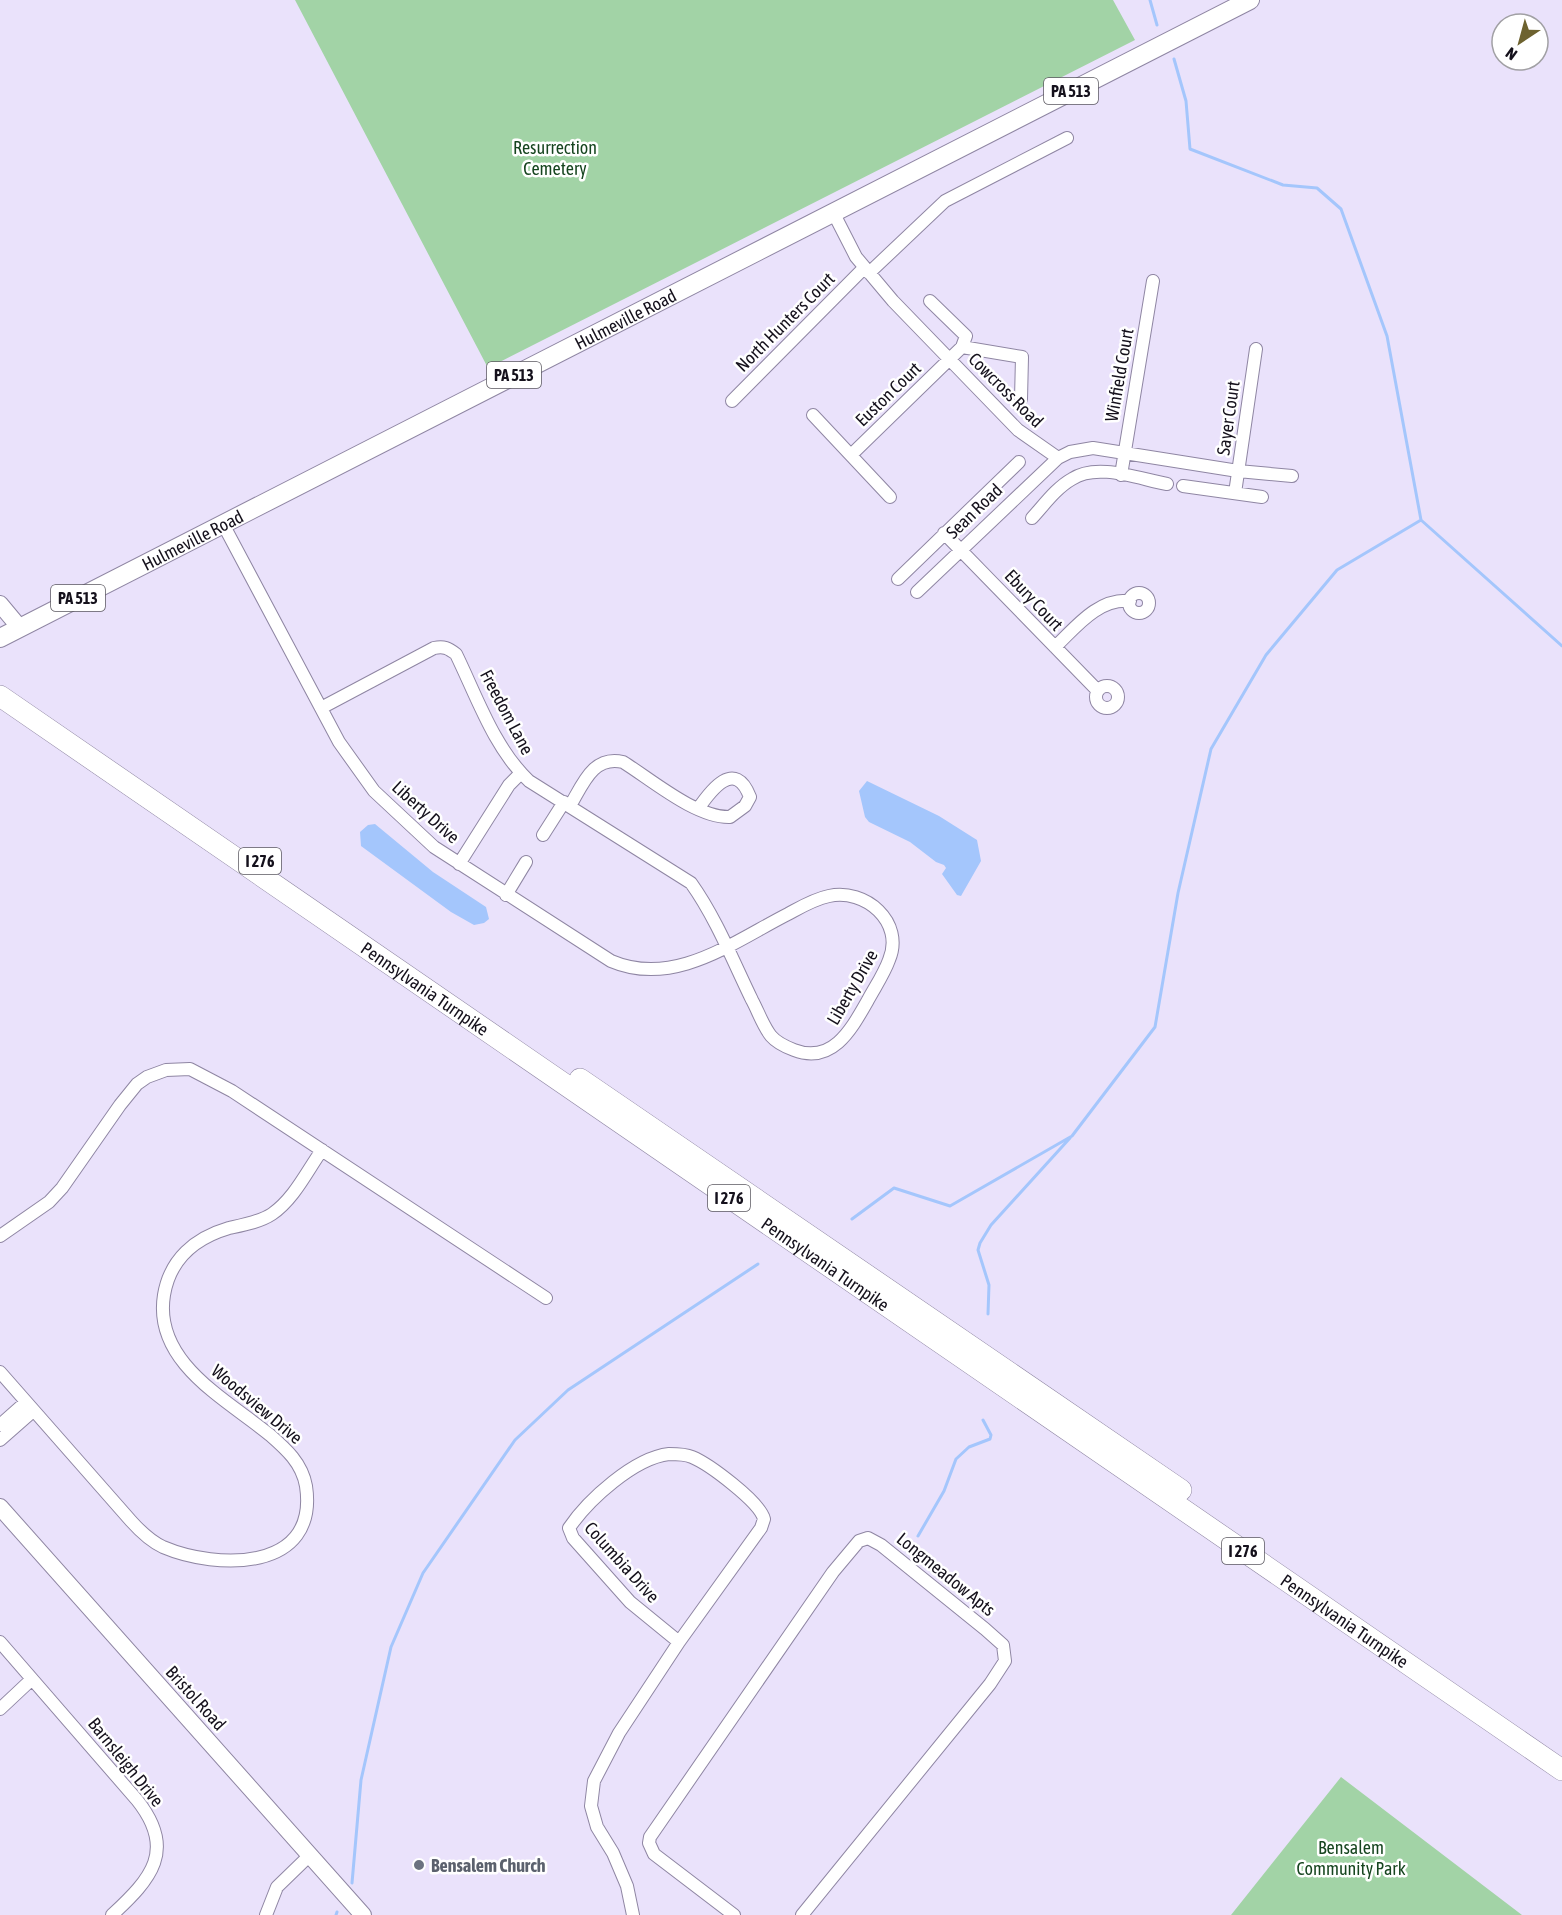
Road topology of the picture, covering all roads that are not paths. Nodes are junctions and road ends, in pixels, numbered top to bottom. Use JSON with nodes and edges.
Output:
{"nodes":[{"id":1,"x":1250,"y":0,"type":"edge"},
{"id":2,"x":1067,"y":138,"type":"dead end"},
{"id":3,"x":833,"y":213,"type":"junction"},
{"id":4,"x":867,"y":270,"type":"junction"},
{"id":5,"x":1153,"y":281,"type":"dead end"},
{"id":6,"x":930,"y":300,"type":"dead end"},
{"id":7,"x":963,"y":347,"type":"junction"},
{"id":8,"x":1256,"y":349,"type":"dead end"},
{"id":9,"x":951,"y":359,"type":"junction"},
{"id":10,"x":1021,"y":399,"type":"dead end"},
{"id":11,"x":732,"y":401,"type":"dead end"},
{"id":12,"x":813,"y":416,"type":"dead end"},
{"id":13,"x":1124,"y":452,"type":"junction"},
{"id":14,"x":851,"y":455,"type":"junction"},
{"id":15,"x":1058,"y":458,"type":"junction"},
{"id":16,"x":1019,"y":462,"type":"dead end"},
{"id":17,"x":1238,"y":471,"type":"junction"},
{"id":18,"x":1121,"y":475,"type":"junction"},
{"id":19,"x":1292,"y":476,"type":"dead end"},
{"id":20,"x":1167,"y":484,"type":"dead end"},
{"id":21,"x":1183,"y":486,"type":"dead end"},
{"id":22,"x":1235,"y":493,"type":"junction"},
{"id":23,"x":890,"y":497,"type":"dead end"},
{"id":24,"x":1262,"y":497,"type":"dead end"},
{"id":25,"x":1032,"y":518,"type":"dead end"},
{"id":26,"x":223,"y":524,"type":"junction"},
{"id":27,"x":944,"y":533,"type":"junction"},
{"id":28,"x":961,"y":549,"type":"junction"},
{"id":29,"x":898,"y":579,"type":"dead end"},
{"id":30,"x":917,"y":592,"type":"dead end"},
{"id":31,"x":1130,"y":601,"type":"dead end"},
{"id":32,"x":0,"y":604,"type":"edge"},
{"id":33,"x":20,"y":628,"type":"junction"},
{"id":34,"x":0,"y":639,"type":"edge"},
{"id":35,"x":1055,"y":648,"type":"junction"},
{"id":36,"x":0,"y":682,"type":"edge"},
{"id":37,"x":1098,"y":691,"type":"dead end"},
{"id":38,"x":0,"y":696,"type":"edge"},
{"id":39,"x":321,"y":708,"type":"junction"},
{"id":40,"x":521,"y":773,"type":"junction"},
{"id":41,"x":567,"y":804,"type":"junction"},
{"id":42,"x":698,"y":809,"type":"dead end"},
{"id":43,"x":543,"y":836,"type":"dead end"},
{"id":44,"x":526,"y":862,"type":"dead end"},
{"id":45,"x":459,"y":864,"type":"junction"},
{"id":46,"x":506,"y":895,"type":"junction"},
{"id":47,"x":725,"y":946,"type":"junction"},
{"id":48,"x":322,"y":1150,"type":"junction"},
{"id":49,"x":0,"y":1236,"type":"edge"},
{"id":50,"x":546,"y":1298,"type":"dead end"},
{"id":51,"x":0,"y":1372,"type":"edge"},
{"id":52,"x":30,"y":1407,"type":"junction"},
{"id":53,"x":0,"y":1425,"type":"edge"},
{"id":54,"x":0,"y":1440,"type":"edge"},
{"id":55,"x":0,"y":1507,"type":"edge"},
{"id":56,"x":0,"y":1642,"type":"edge"},
{"id":57,"x":679,"y":1642,"type":"junction"},
{"id":58,"x":32,"y":1679,"type":"junction"},
{"id":59,"x":0,"y":1709,"type":"edge"},
{"id":60,"x":1562,"y":1752,"type":"edge"},
{"id":61,"x":1562,"y":1770,"type":"edge"},
{"id":62,"x":310,"y":1855,"type":"junction"},
{"id":63,"x":112,"y":1915,"type":"edge"},
{"id":64,"x":266,"y":1915,"type":"edge"},
{"id":65,"x":363,"y":1915,"type":"edge"},
{"id":66,"x":633,"y":1915,"type":"edge"},
{"id":67,"x":734,"y":1915,"type":"edge"},
{"id":68,"x":802,"y":1915,"type":"edge"}],
"edges":[{"from":1,"to":3,"type":"main road","name":"Hulmeville Road","number":"PA 513"},
{"from":2,"to":4,"type":"street","name":"North Hunters Court"},
{"from":3,"to":4,"type":"street","name":"Cowcross Road"},
{"from":3,"to":26,"type":"main road","name":"Hulmeville Road","number":"PA 513"},
{"from":4,"to":9,"type":"street","name":"Cowcross Road"},
{"from":4,"to":11,"type":"street","name":"North Hunters Court"},
{"from":5,"to":13,"type":"street","name":"Winfield Court"},
{"from":6,"to":7,"type":"street"},
{"from":7,"to":9,"type":"street","name":"Euston Court"},
{"from":7,"to":10,"type":"street"},
{"from":8,"to":17,"type":"street","name":"Sayer Court"},
{"from":9,"to":14,"type":"street","name":"Euston Court"},
{"from":9,"to":15,"type":"street","name":"Cowcross Road"},
{"from":12,"to":14,"type":"street"},
{"from":13,"to":15,"type":"street"},
{"from":13,"to":17,"type":"street"},
{"from":13,"to":18,"type":"street","name":"Winfield Court"},
{"from":14,"to":23,"type":"street"},
{"from":15,"to":28,"type":"street","name":"Sean Road"},
{"from":16,"to":27,"type":"street"},
{"from":17,"to":19,"type":"street"},
{"from":17,"to":22,"type":"street","name":"Sayer Court"},
{"from":18,"to":20,"type":"street"},
{"from":18,"to":25,"type":"street"},
{"from":21,"to":22,"type":"street"},
{"from":22,"to":24,"type":"street"},
{"from":26,"to":33,"type":"main road","name":"Hulmeville Road","number":"PA 513"},
{"from":26,"to":39,"type":"street","name":"Liberty Drive"},
{"from":27,"to":28,"type":"street","name":"Ebury Court"},
{"from":27,"to":29,"type":"street"},
{"from":28,"to":30,"type":"street","name":"Sean Road"},
{"from":28,"to":35,"type":"street","name":"Ebury Court"},
{"from":31,"to":35,"type":"street"},
{"from":32,"to":33,"type":"main road"},
{"from":33,"to":34,"type":"main road","name":"Hulmeville Road","number":"PA 513"},
{"from":35,"to":37,"type":"street","name":"Ebury Court"},
{"from":36,"to":60,"type":"highway","name":"Pennsylvania Turnpike","number":"I 276"},
{"from":38,"to":61,"type":"highway","name":"Pennsylvania Turnpike","number":"I 276"},
{"from":39,"to":40,"type":"street","name":"Freedom Lane"},
{"from":39,"to":45,"type":"street","name":"Liberty Drive"},
{"from":40,"to":41,"type":"street","name":"Freedom Lane"},
{"from":40,"to":45,"type":"street"},
{"from":41,"to":42,"type":"street"},
{"from":41,"to":43,"type":"street"},
{"from":41,"to":47,"type":"street","name":"Freedom Lane"},
{"from":44,"to":46,"type":"street"},
{"from":45,"to":46,"type":"street","name":"Liberty Drive"},
{"from":46,"to":47,"type":"street","name":"Liberty Drive"},
{"from":47,"to":47,"type":"street","name":"Liberty Drive"},
{"from":48,"to":49,"type":"street"},
{"from":48,"to":50,"type":"street"},
{"from":48,"to":52,"type":"street","name":"Woodsview Drive"},
{"from":51,"to":52,"type":"street","name":"Woodsview Drive"},
{"from":52,"to":53,"type":"street"},
{"from":52,"to":54,"type":"street"},
{"from":55,"to":62,"type":"main road","name":"Bristol Road"},
{"from":56,"to":58,"type":"street","name":"Barnsleigh Drive"},
{"from":57,"to":57,"type":"street","name":"Columbia Drive"},
{"from":57,"to":66,"type":"street","name":"Columbia Drive"},
{"from":58,"to":59,"type":"street"},
{"from":58,"to":63,"type":"street","name":"Barnsleigh Drive"},
{"from":62,"to":64,"type":"street"},
{"from":62,"to":65,"type":"main road","name":"Bristol Road"},
{"from":67,"to":68,"type":"street","name":"Longmeadow Apts"}]}
